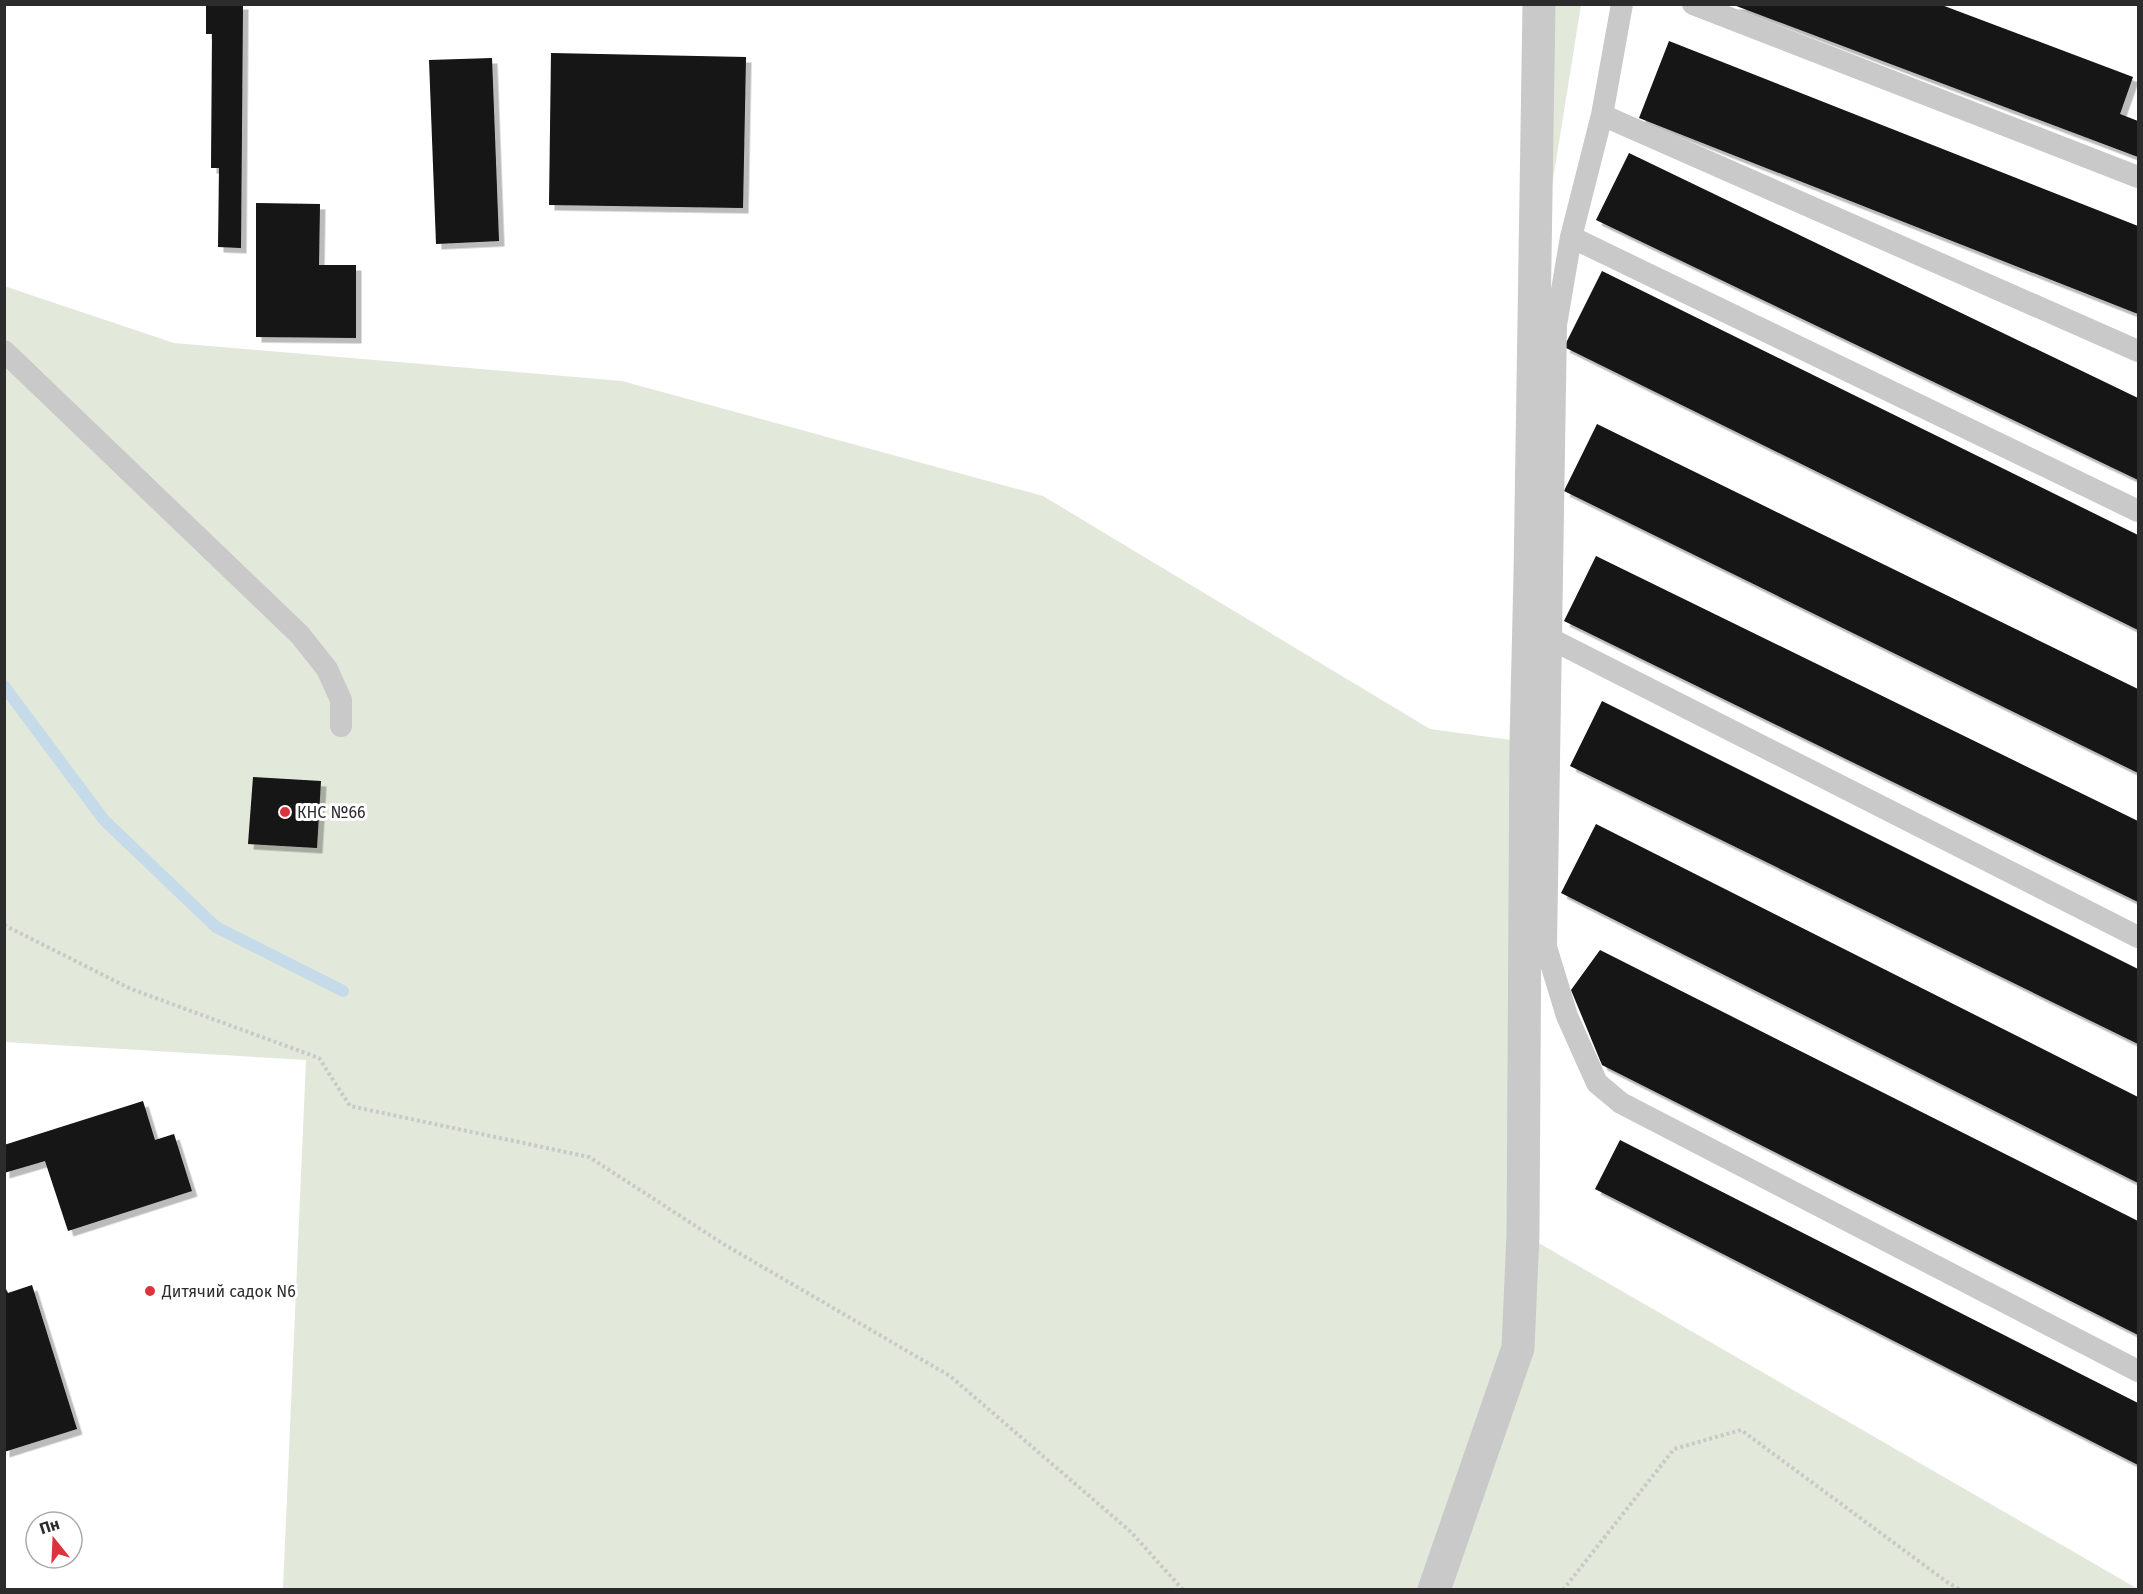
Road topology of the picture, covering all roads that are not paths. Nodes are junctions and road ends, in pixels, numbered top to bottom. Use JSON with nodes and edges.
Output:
{"nodes":[{"id":1,"x":1539,"y":4,"type":"edge"},
{"id":2,"x":1622,"y":4,"type":"edge"},
{"id":3,"x":1693,"y":4,"type":"edge"},
{"id":4,"x":1602,"y":115,"type":"junction"},
{"id":5,"x":2139,"y":177,"type":"edge"},
{"id":6,"x":1571,"y":237,"type":"junction"},
{"id":7,"x":4,"y":351,"type":"edge"},
{"id":8,"x":2139,"y":351,"type":"edge"},
{"id":9,"x":2139,"y":511,"type":"edge"},
{"id":10,"x":1551,"y":639,"type":"junction"},
{"id":11,"x":341,"y":726,"type":"dead end"},
{"id":12,"x":2139,"y":937,"type":"edge"},
{"id":13,"x":2139,"y":1371,"type":"edge"},
{"id":14,"x":1434,"y":1590,"type":"edge"}],
"edges":[{"from":1,"to":14,"type":"street"},
{"from":2,"to":4,"type":"lane"},
{"from":3,"to":5,"type":"lane"},
{"from":4,"to":6,"type":"lane"},
{"from":4,"to":8,"type":"lane"},
{"from":6,"to":9,"type":"lane"},
{"from":6,"to":10,"type":"lane"},
{"from":7,"to":11,"type":"lane"},
{"from":10,"to":12,"type":"lane"},
{"from":10,"to":13,"type":"lane"}]}
